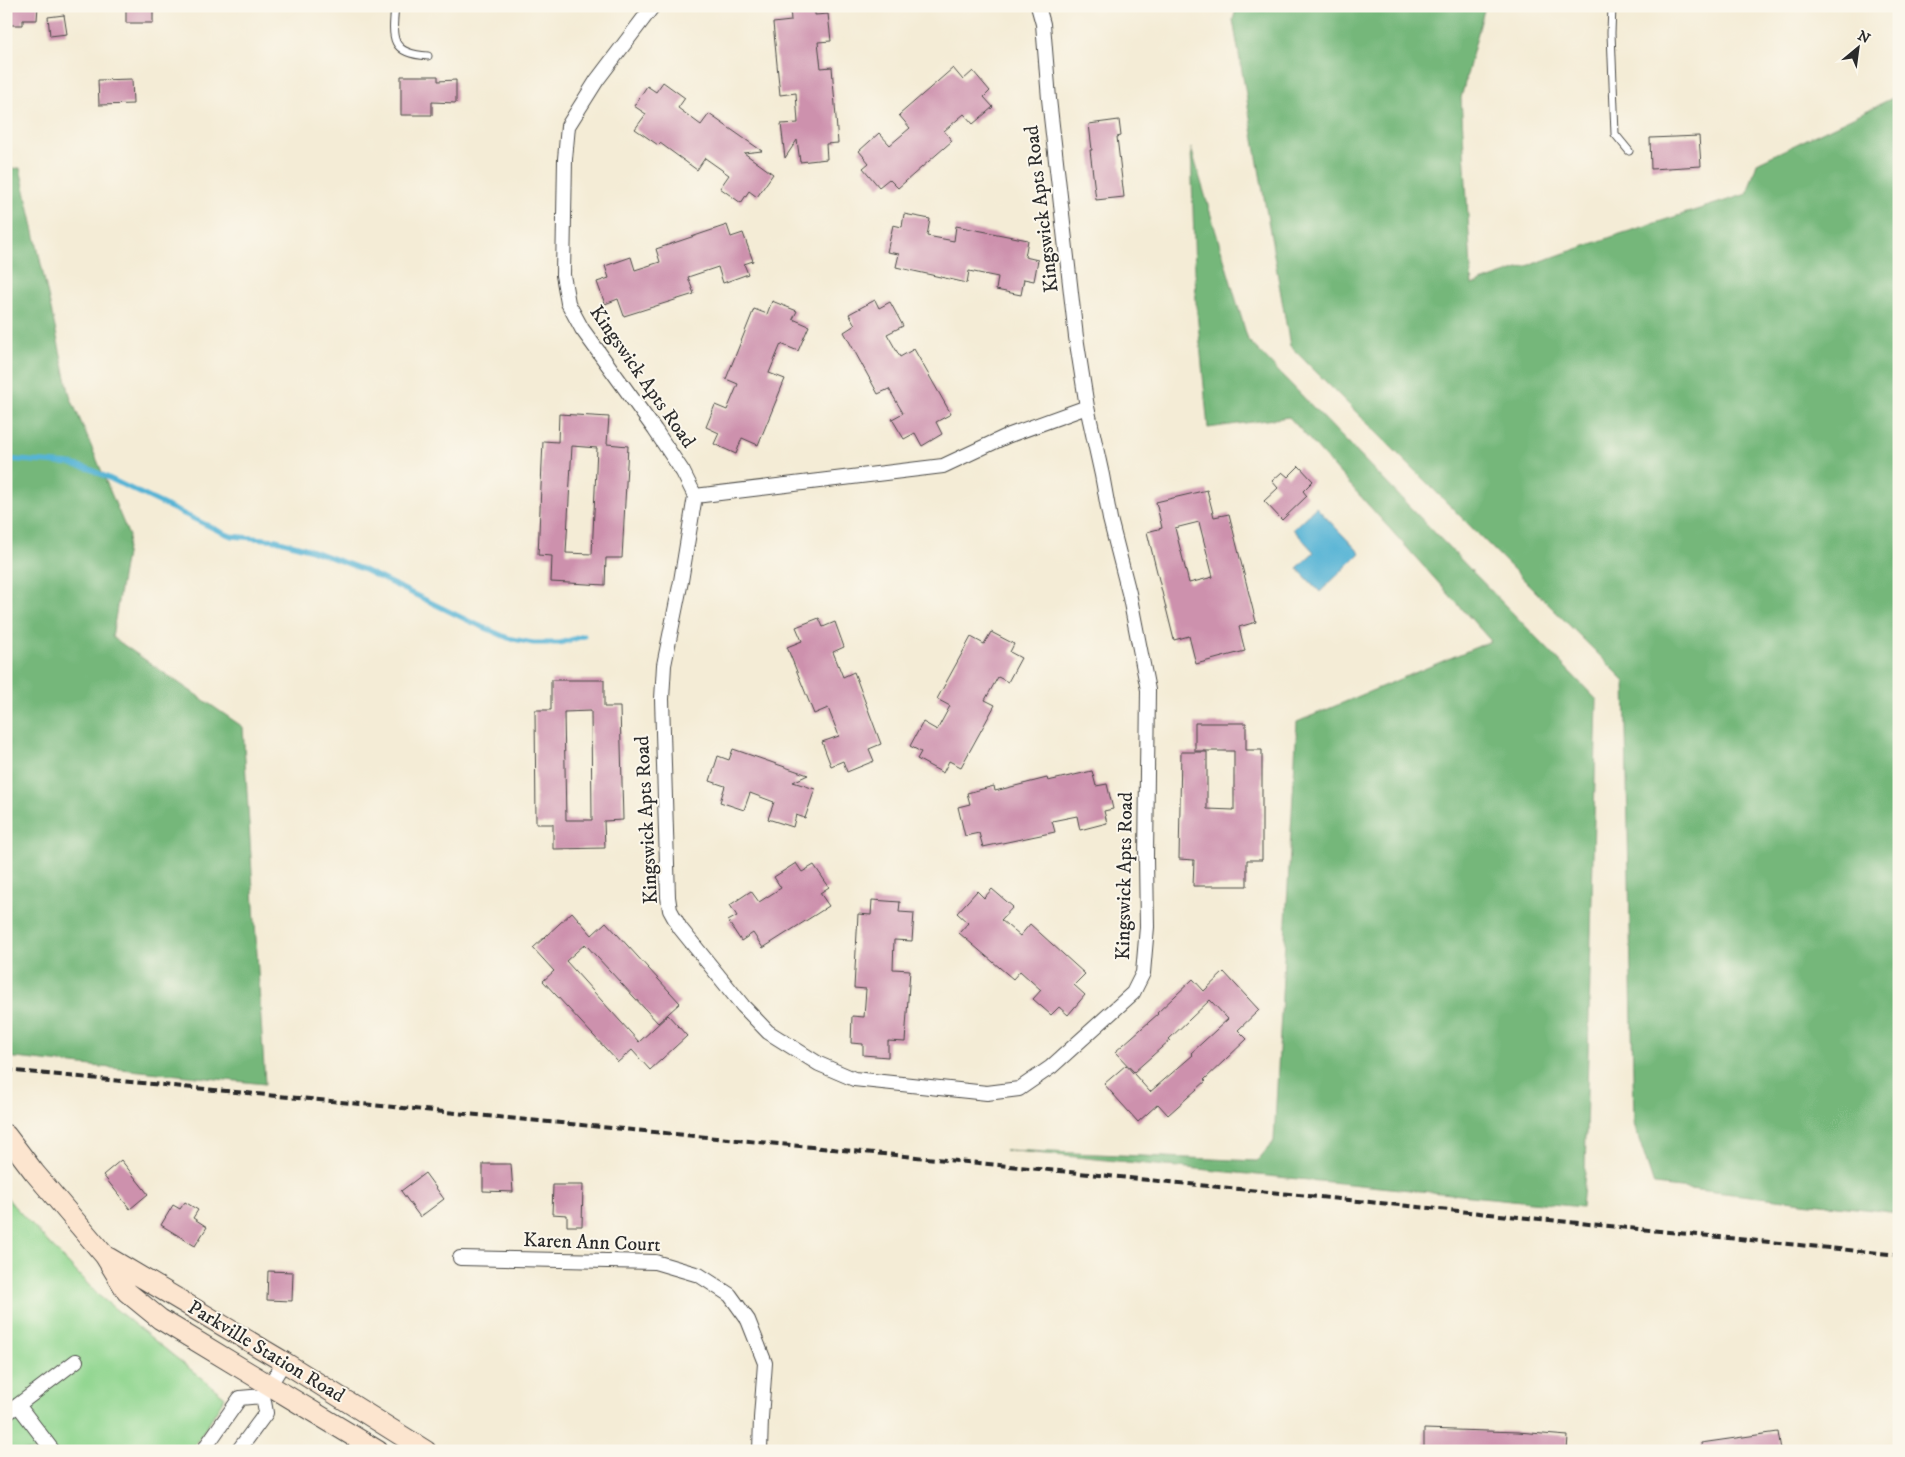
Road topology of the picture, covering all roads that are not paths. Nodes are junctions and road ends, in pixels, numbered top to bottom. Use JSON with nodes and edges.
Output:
{"nodes":[{"id":1,"x":395,"y":6,"type":"edge"},
{"id":2,"x":653,"y":6,"type":"edge"},
{"id":3,"x":1038,"y":6,"type":"edge"},
{"id":4,"x":1612,"y":6,"type":"edge"},
{"id":5,"x":428,"y":56,"type":"dead end"},
{"id":6,"x":1629,"y":151,"type":"dead end"},
{"id":7,"x":1087,"y":407,"type":"junction"},
{"id":8,"x":695,"y":496,"type":"junction"},
{"id":9,"x":6,"y":1135,"type":"edge"},
{"id":10,"x":105,"y":1256,"type":"junction"},
{"id":11,"x":460,"y":1258,"type":"dead end"},
{"id":12,"x":76,"y":1361,"type":"dead end"},
{"id":13,"x":284,"y":1362,"type":"junction"},
{"id":14,"x":266,"y":1391,"type":"junction"},
{"id":15,"x":18,"y":1405,"type":"junction"},
{"id":16,"x":6,"y":1414,"type":"edge"},
{"id":17,"x":53,"y":1451,"type":"edge"},
{"id":18,"x":208,"y":1451,"type":"edge"},
{"id":19,"x":238,"y":1451,"type":"edge"},
{"id":20,"x":378,"y":1451,"type":"edge"},
{"id":21,"x":426,"y":1451,"type":"edge"},
{"id":22,"x":760,"y":1451,"type":"edge"}],
"edges":[{"from":1,"to":5,"type":"lane"},
{"from":2,"to":8,"type":"street","name":"Kingswick Apts Road"},
{"from":3,"to":7,"type":"street","name":"Kingswick Apts Road"},
{"from":4,"to":6,"type":"lane"},
{"from":7,"to":8,"type":"street"},
{"from":7,"to":8,"type":"street","name":"Kingswick Apts Road"},
{"from":9,"to":10,"type":"main road","name":"Parkville Station Road"},
{"from":10,"to":13,"type":"main road","name":"Parkville Station Road"},
{"from":10,"to":14,"type":"main road","name":"Parkville Station Road"},
{"from":11,"to":22,"type":"street","name":"Karen Ann Court"},
{"from":12,"to":15,"type":"street"},
{"from":13,"to":14,"type":"street"},
{"from":13,"to":21,"type":"main road","name":"Parkville Station Road"},
{"from":14,"to":18,"type":"street"},
{"from":14,"to":19,"type":"street"},
{"from":14,"to":20,"type":"main road","name":"Parkville Station Road"},
{"from":15,"to":16,"type":"street"},
{"from":15,"to":17,"type":"street"}]}
